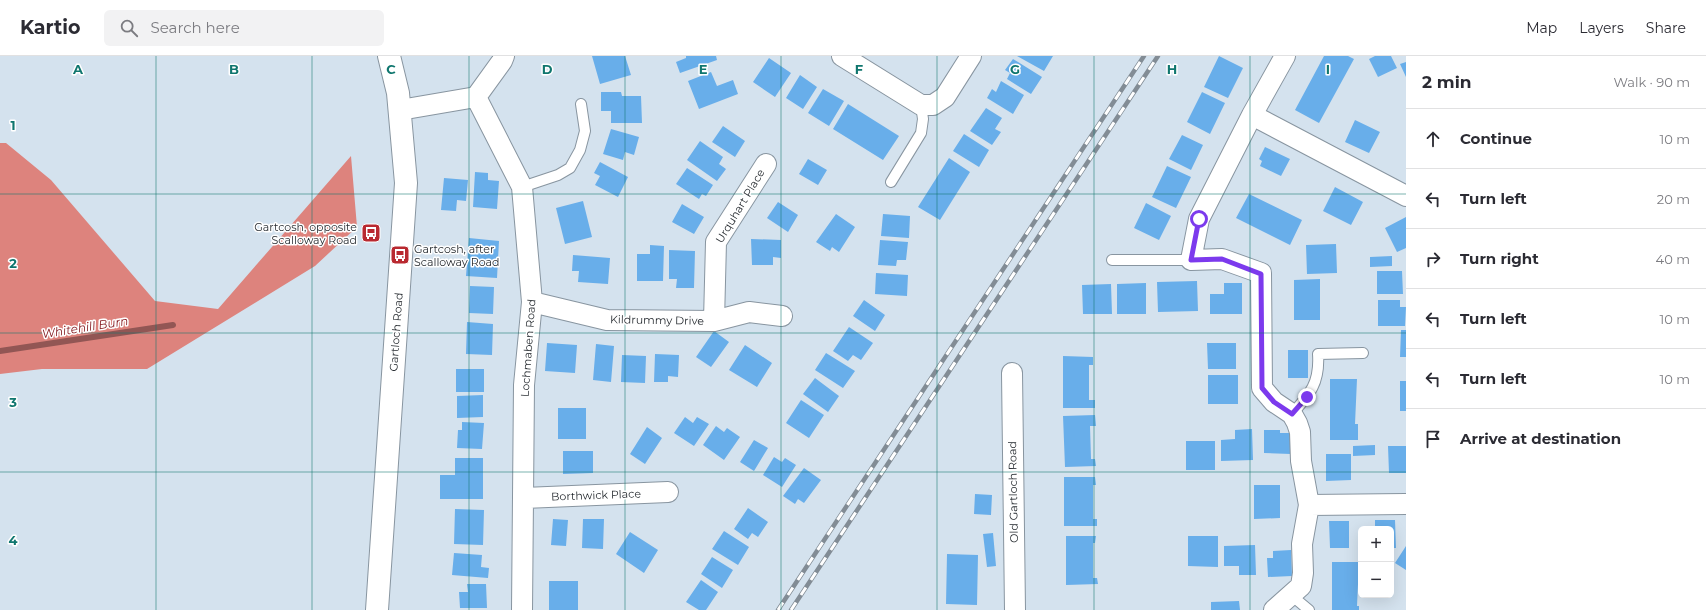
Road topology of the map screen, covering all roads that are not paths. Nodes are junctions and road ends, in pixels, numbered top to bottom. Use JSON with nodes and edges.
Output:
{"nodes":[{"id":1,"x":389,"y":56,"type":"edge"},
{"id":2,"x":504,"y":56,"type":"edge"},
{"id":3,"x":842,"y":56,"type":"edge"},
{"id":4,"x":972,"y":56,"type":"edge"},
{"id":5,"x":1285,"y":56,"type":"edge"},
{"id":6,"x":476,"y":97,"type":"junction"},
{"id":7,"x":581,"y":104,"type":"dead end"},
{"id":8,"x":921,"y":104,"type":"junction"},
{"id":9,"x":400,"y":110,"type":"junction"},
{"id":10,"x":1252,"y":115,"type":"junction"},
{"id":11,"x":766,"y":164,"type":"dead end"},
{"id":12,"x":890,"y":182,"type":"dead end"},
{"id":13,"x":522,"y":187,"type":"junction"},
{"id":14,"x":1406,"y":196,"type":"edge"},
{"id":15,"x":1112,"y":260,"type":"dead end"},
{"id":16,"x":1191,"y":260,"type":"junction"},
{"id":17,"x":532,"y":302,"type":"junction"},
{"id":18,"x":782,"y":316,"type":"dead end"},
{"id":19,"x":714,"y":321,"type":"junction"},
{"id":20,"x":1363,"y":353,"type":"dead end"},
{"id":21,"x":1012,"y":373,"type":"dead end"},
{"id":22,"x":1292,"y":414,"type":"junction"},
{"id":23,"x":668,"y":492,"type":"dead end"},
{"id":24,"x":524,"y":498,"type":"junction"},
{"id":25,"x":1406,"y":504,"type":"edge"},
{"id":26,"x":1309,"y":505,"type":"junction"},
{"id":27,"x":1292,"y":596,"type":"junction"},
{"id":28,"x":377,"y":610,"type":"edge"},
{"id":29,"x":522,"y":610,"type":"edge"},
{"id":30,"x":1015,"y":610,"type":"edge"},
{"id":31,"x":1274,"y":610,"type":"edge"},
{"id":32,"x":1309,"y":610,"type":"edge"}],
"edges":[{"from":1,"to":9,"type":"main road","name":"Gartloch Road"},
{"from":2,"to":6,"type":"street"},
{"from":3,"to":8,"type":"street"},
{"from":4,"to":8,"type":"street"},
{"from":5,"to":10,"type":"street"},
{"from":6,"to":9,"type":"street"},
{"from":6,"to":13,"type":"street","name":"Lochmaben Road"},
{"from":7,"to":13,"type":"lane"},
{"from":8,"to":12,"type":"lane"},
{"from":9,"to":28,"type":"main road","name":"Gartloch Road"},
{"from":10,"to":14,"type":"street"},
{"from":10,"to":16,"type":"street"},
{"from":11,"to":19,"type":"street","name":"Urquhart Place"},
{"from":13,"to":17,"type":"street","name":"Lochmaben Road"},
{"from":15,"to":16,"type":"lane"},
{"from":16,"to":22,"type":"street"},
{"from":17,"to":19,"type":"street","name":"Kildrummy Drive"},
{"from":17,"to":24,"type":"street","name":"Lochmaben Road"},
{"from":18,"to":19,"type":"street","name":"Kildrummy Drive"},
{"from":20,"to":22,"type":"lane"},
{"from":21,"to":30,"type":"street","name":"Old Gartloch Road"},
{"from":22,"to":26,"type":"street"},
{"from":23,"to":24,"type":"street","name":"Borthwick Place"},
{"from":24,"to":29,"type":"street","name":"Lochmaben Road"},
{"from":25,"to":26,"type":"street"},
{"from":26,"to":27,"type":"street"},
{"from":27,"to":31,"type":"street"},
{"from":27,"to":32,"type":"lane"}]}
